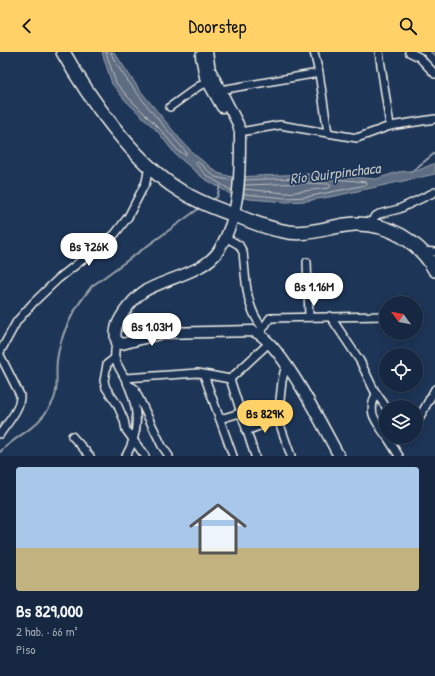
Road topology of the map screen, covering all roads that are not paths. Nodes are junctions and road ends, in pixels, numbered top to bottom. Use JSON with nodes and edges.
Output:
{"nodes":[{"id":1,"x":63,"y":52,"type":"edge"},
{"id":2,"x":200,"y":52,"type":"edge"},
{"id":3,"x":207,"y":52,"type":"edge"},
{"id":4,"x":314,"y":52,"type":"edge"},
{"id":5,"x":379,"y":52,"type":"edge"},
{"id":6,"x":409,"y":52,"type":"edge"},
{"id":7,"x":319,"y":73,"type":"junction"},
{"id":8,"x":435,"y":74,"type":"edge"},
{"id":9,"x":211,"y":82,"type":"junction"},
{"id":10,"x":217,"y":92,"type":"junction"},
{"id":11,"x":170,"y":107,"type":"dead end"},
{"id":12,"x":435,"y":119,"type":"edge"},
{"id":13,"x":390,"y":126,"type":"junction"},
{"id":14,"x":240,"y":132,"type":"junction"},
{"id":15,"x":328,"y":133,"type":"junction"},
{"id":16,"x":238,"y":145,"type":"junction"},
{"id":17,"x":149,"y":166,"type":"junction"},
{"id":18,"x":435,"y":192,"type":"edge"},
{"id":19,"x":234,"y":215,"type":"junction"},
{"id":20,"x":371,"y":225,"type":"junction"},
{"id":21,"x":225,"y":237,"type":"junction"},
{"id":22,"x":422,"y":251,"type":"junction"},
{"id":23,"x":435,"y":252,"type":"edge"},
{"id":24,"x":307,"y":262,"type":"dead end"},
{"id":25,"x":435,"y":270,"type":"edge"},
{"id":26,"x":330,"y":316,"type":"junction"},
{"id":27,"x":379,"y":316,"type":"edge"},
{"id":28,"x":309,"y":317,"type":"junction"},
{"id":29,"x":261,"y":331,"type":"junction"},
{"id":30,"x":116,"y":340,"type":"junction"},
{"id":31,"x":269,"y":344,"type":"junction"},
{"id":32,"x":0,"y":354,"type":"edge"},
{"id":33,"x":115,"y":358,"type":"junction"},
{"id":34,"x":286,"y":364,"type":"junction"},
{"id":35,"x":204,"y":374,"type":"junction"},
{"id":36,"x":125,"y":378,"type":"junction"},
{"id":37,"x":230,"y":379,"type":"junction"},
{"id":38,"x":128,"y":385,"type":"junction"},
{"id":39,"x":435,"y":389,"type":"edge"},
{"id":40,"x":376,"y":394,"type":"junction"},
{"id":41,"x":381,"y":400,"type":"edge"},
{"id":42,"x":423,"y":411,"type":"edge"},
{"id":43,"x":240,"y":413,"type":"junction"},
{"id":44,"x":220,"y":419,"type":"junction"},
{"id":45,"x":278,"y":419,"type":"junction"},
{"id":46,"x":379,"y":426,"type":"edge"},
{"id":47,"x":246,"y":431,"type":"junction"},
{"id":48,"x":0,"y":434,"type":"edge"},
{"id":49,"x":72,"y":436,"type":"dead end"},
{"id":50,"x":134,"y":441,"type":"junction"},
{"id":51,"x":391,"y":444,"type":"edge"},
{"id":52,"x":90,"y":456,"type":"edge"},
{"id":53,"x":126,"y":456,"type":"edge"},
{"id":54,"x":145,"y":456,"type":"edge"},
{"id":55,"x":169,"y":456,"type":"edge"},
{"id":56,"x":233,"y":456,"type":"edge"},
{"id":57,"x":255,"y":456,"type":"edge"},
{"id":58,"x":291,"y":456,"type":"edge"},
{"id":59,"x":339,"y":456,"type":"edge"},
{"id":60,"x":399,"y":456,"type":"edge"}],
"edges":[{"from":1,"to":17,"type":"highway"},
{"from":2,"to":9,"type":"street"},
{"from":3,"to":9,"type":"street"},
{"from":4,"to":7,"type":"street"},
{"from":5,"to":13,"type":"street"},
{"from":6,"to":8,"type":"street"},
{"from":7,"to":10,"type":"street"},
{"from":7,"to":15,"type":"street"},
{"from":9,"to":10,"type":"street"},
{"from":9,"to":11,"type":"street"},
{"from":10,"to":14,"type":"street"},
{"from":10,"to":16,"type":"street"},
{"from":12,"to":13,"type":"street"},
{"from":13,"to":15,"type":"street"},
{"from":14,"to":15,"type":"street"},
{"from":14,"to":16,"type":"street"},
{"from":16,"to":19,"type":"street"},
{"from":17,"to":19,"type":"highway"},
{"from":17,"to":32,"type":"street"},
{"from":18,"to":20,"type":"street"},
{"from":19,"to":20,"type":"highway"},
{"from":19,"to":21,"type":"street"},
{"from":20,"to":22,"type":"highway"},
{"from":21,"to":29,"type":"street"},
{"from":21,"to":30,"type":"street"},
{"from":22,"to":23,"type":"street"},
{"from":22,"to":25,"type":"highway"},
{"from":24,"to":28,"type":"street"},
{"from":26,"to":27,"type":"street"},
{"from":26,"to":28,"type":"street"},
{"from":26,"to":40,"type":"street"},
{"from":28,"to":29,"type":"street"},
{"from":29,"to":30,"type":"street"},
{"from":29,"to":31,"type":"street"},
{"from":30,"to":33,"type":"street"},
{"from":31,"to":34,"type":"street"},
{"from":31,"to":37,"type":"street"},
{"from":32,"to":48,"type":"street"},
{"from":33,"to":36,"type":"street"},
{"from":33,"to":50,"type":"street"},
{"from":34,"to":45,"type":"street"},
{"from":34,"to":59,"type":"street"},
{"from":35,"to":36,"type":"street"},
{"from":35,"to":37,"type":"street"},
{"from":35,"to":44,"type":"street"},
{"from":36,"to":38,"type":"street"},
{"from":37,"to":43,"type":"street"},
{"from":38,"to":50,"type":"street"},
{"from":38,"to":55,"type":"street"},
{"from":39,"to":42,"type":"street"},
{"from":40,"to":41,"type":"street"},
{"from":40,"to":46,"type":"street"},
{"from":43,"to":44,"type":"street"},
{"from":43,"to":47,"type":"street"},
{"from":44,"to":56,"type":"street"},
{"from":45,"to":47,"type":"street"},
{"from":45,"to":58,"type":"street"},
{"from":47,"to":57,"type":"street"},
{"from":49,"to":52,"type":"street"},
{"from":50,"to":53,"type":"street"},
{"from":50,"to":54,"type":"street"},
{"from":51,"to":60,"type":"street"}]}
